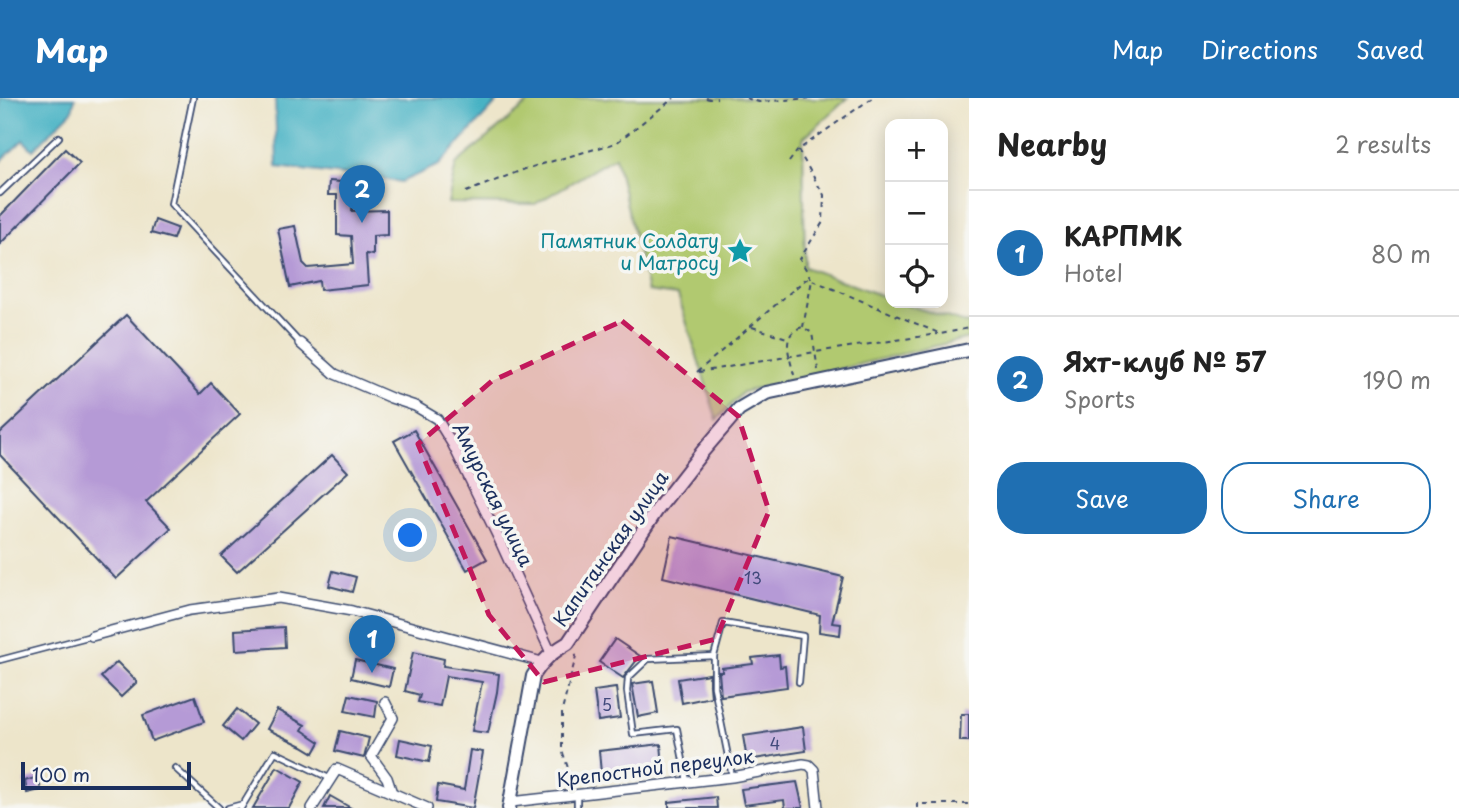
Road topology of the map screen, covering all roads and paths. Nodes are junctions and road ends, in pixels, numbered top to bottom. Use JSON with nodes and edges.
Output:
{"nodes":[{"id":1,"x":193,"y":98,"type":"edge"},
{"id":2,"x":674,"y":98,"type":"edge"},
{"id":3,"x":706,"y":98,"type":"edge"},
{"id":4,"x":718,"y":98,"type":"edge"},
{"id":5,"x":746,"y":98,"type":"edge"},
{"id":6,"x":811,"y":98,"type":"edge"},
{"id":7,"x":872,"y":98,"type":"edge"},
{"id":8,"x":59,"y":137,"type":"dead end"},
{"id":9,"x":798,"y":150,"type":"junction"},
{"id":10,"x":789,"y":162,"type":"dead end"},
{"id":11,"x":466,"y":192,"type":"dead end"},
{"id":12,"x":0,"y":193,"type":"edge"},
{"id":13,"x":812,"y":280,"type":"junction"},
{"id":14,"x":751,"y":326,"type":"junction"},
{"id":15,"x":803,"y":327,"type":"junction"},
{"id":16,"x":969,"y":328,"type":"edge"},
{"id":17,"x":941,"y":334,"type":"junction"},
{"id":18,"x":788,"y":339,"type":"junction"},
{"id":19,"x":300,"y":343,"type":"joint"},
{"id":20,"x":969,"y":350,"type":"edge"},
{"id":21,"x":815,"y":352,"type":"junction"},
{"id":22,"x":790,"y":356,"type":"junction"},
{"id":23,"x":820,"y":381,"type":"junction"},
{"id":24,"x":796,"y":386,"type":"junction"},
{"id":25,"x":92,"y":636,"type":"joint"},
{"id":26,"x":568,"y":643,"type":"junction"},
{"id":27,"x":714,"y":656,"type":"junction"},
{"id":28,"x":546,"y":657,"type":"junction"},
{"id":29,"x":0,"y":660,"type":"edge"},
{"id":30,"x":799,"y":682,"type":"dead end"},
{"id":31,"x":385,"y":702,"type":"dead end"},
{"id":32,"x":175,"y":768,"type":"dead end"},
{"id":33,"x":732,"y":777,"type":"junction"},
{"id":34,"x":331,"y":779,"type":"junction"},
{"id":35,"x":687,"y":782,"type":"junction"},
{"id":36,"x":392,"y":793,"type":"junction"},
{"id":37,"x":577,"y":796,"type":"junction"},
{"id":38,"x":969,"y":804,"type":"edge"},
{"id":39,"x":510,"y":805,"type":"edge"},
{"id":40,"x":242,"y":806,"type":"edge"},
{"id":41,"x":219,"y":808,"type":"edge"},
{"id":42,"x":228,"y":808,"type":"edge"},
{"id":43,"x":312,"y":808,"type":"edge"},
{"id":44,"x":427,"y":808,"type":"edge"},
{"id":45,"x":577,"y":808,"type":"edge"},
{"id":46,"x":818,"y":808,"type":"edge"},
{"id":47,"x":917,"y":808,"type":"edge"}],
"edges":[{"from":1,"to":19,"type":"lane"},
{"from":2,"to":11,"type":"path"},
{"from":3,"to":4,"type":"path"},
{"from":5,"to":6,"type":"path"},
{"from":7,"to":9,"type":"path"},
{"from":8,"to":12,"type":"lane"},
{"from":9,"to":10,"type":"path"},
{"from":9,"to":13,"type":"path"},
{"from":13,"to":14,"type":"path"},
{"from":13,"to":15,"type":"path"},
{"from":13,"to":17,"type":"path"},
{"from":14,"to":18,"type":"path"},
{"from":14,"to":22,"type":"path"},
{"from":15,"to":18,"type":"path"},
{"from":15,"to":21,"type":"path"},
{"from":16,"to":17,"type":"path"},
{"from":17,"to":21,"type":"path"},
{"from":18,"to":22,"type":"path"},
{"from":19,"to":28,"type":"street","name":"Амурская улица"},
{"from":20,"to":23,"type":"main road","name":"Капитанская улица"},
{"from":21,"to":22,"type":"path"},
{"from":21,"to":23,"type":"path"},
{"from":22,"to":24,"type":"path"},
{"from":23,"to":24,"type":"main road","name":"Капитанская улица"},
{"from":24,"to":26,"type":"main road","name":"Капитанская улица"},
{"from":25,"to":28,"type":"street"},
{"from":25,"to":29,"type":"lane"},
{"from":26,"to":28,"type":"main road","name":"Капитанская улица"},
{"from":26,"to":37,"type":"path"},
{"from":27,"to":30,"type":"lane"},
{"from":27,"to":33,"type":"lane"},
{"from":27,"to":35,"type":"lane"},
{"from":28,"to":39,"type":"main road"},
{"from":31,"to":36,"type":"street"},
{"from":32,"to":41,"type":"lane"},
{"from":33,"to":35,"type":"street","name":"Крепостной переулок"},
{"from":33,"to":46,"type":"street","name":"Крепостной переулок"},
{"from":34,"to":36,"type":"street"},
{"from":34,"to":40,"type":"lane"},
{"from":34,"to":43,"type":"street"},
{"from":35,"to":37,"type":"street","name":"Крепостной переулок"},
{"from":36,"to":44,"type":"street"},
{"from":37,"to":39,"type":"street","name":"Крепостной переулок"},
{"from":37,"to":45,"type":"lane"},
{"from":38,"to":47,"type":"path"},
{"from":40,"to":42,"type":"lane"}]}
